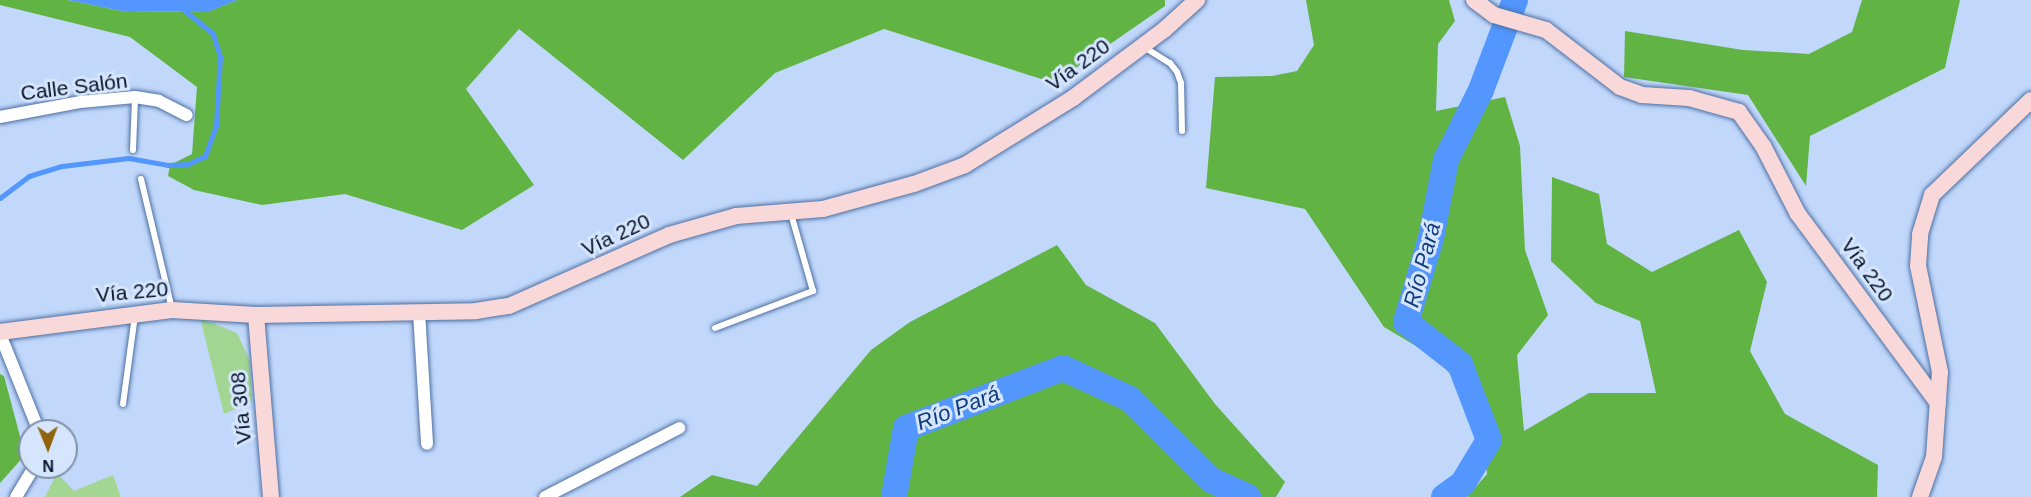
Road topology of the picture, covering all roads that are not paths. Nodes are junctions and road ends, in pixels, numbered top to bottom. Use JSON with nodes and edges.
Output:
{"nodes":[{"id":1,"x":1197,"y":0,"type":"edge"},
{"id":2,"x":1474,"y":0,"type":"edge"},
{"id":3,"x":1142,"y":46,"type":"junction"},
{"id":4,"x":135,"y":97,"type":"junction"},
{"id":5,"x":2031,"y":100,"type":"edge"},
{"id":6,"x":187,"y":115,"type":"dead end"},
{"id":7,"x":0,"y":117,"type":"edge"},
{"id":8,"x":1182,"y":131,"type":"dead end"},
{"id":9,"x":133,"y":150,"type":"dead end"},
{"id":10,"x":141,"y":179,"type":"dead end"},
{"id":11,"x":791,"y":212,"type":"junction"},
{"id":12,"x":172,"y":310,"type":"junction"},
{"id":13,"x":419,"y":312,"type":"junction"},
{"id":14,"x":135,"y":314,"type":"junction"},
{"id":15,"x":256,"y":315,"type":"junction"},
{"id":16,"x":715,"y":328,"type":"dead end"},
{"id":17,"x":0,"y":333,"type":"edge"},
{"id":18,"x":1938,"y":403,"type":"junction"},
{"id":19,"x":123,"y":404,"type":"dead end"},
{"id":20,"x":34,"y":419,"type":"edge"},
{"id":21,"x":679,"y":428,"type":"dead end"},
{"id":22,"x":427,"y":444,"type":"dead end"},
{"id":23,"x":27,"y":479,"type":"edge"},
{"id":24,"x":16,"y":497,"type":"edge"},
{"id":25,"x":271,"y":497,"type":"edge"},
{"id":26,"x":545,"y":497,"type":"edge"},
{"id":27,"x":1920,"y":497,"type":"edge"}],
"edges":[{"from":1,"to":3,"type":"main road","name":"Vía 220"},
{"from":2,"to":18,"type":"main road","name":"Vía 220"},
{"from":3,"to":8,"type":"lane"},
{"from":3,"to":11,"type":"main road","name":"Vía 220"},
{"from":4,"to":6,"type":"street","name":"Calle Salón"},
{"from":4,"to":7,"type":"street","name":"Calle Salón"},
{"from":4,"to":9,"type":"lane"},
{"from":5,"to":18,"type":"main road","name":"Vía 220"},
{"from":10,"to":12,"type":"lane"},
{"from":11,"to":13,"type":"main road","name":"Vía 220"},
{"from":11,"to":16,"type":"lane"},
{"from":12,"to":14,"type":"main road","name":"Vía 220"},
{"from":12,"to":15,"type":"main road","name":"Vía 220"},
{"from":13,"to":15,"type":"main road","name":"Vía 220"},
{"from":13,"to":22,"type":"street"},
{"from":14,"to":17,"type":"main road","name":"Vía 220"},
{"from":14,"to":19,"type":"lane"},
{"from":15,"to":25,"type":"main road","name":"Vía 308"},
{"from":17,"to":20,"type":"street"},
{"from":18,"to":27,"type":"main road"},
{"from":21,"to":26,"type":"street"},
{"from":23,"to":24,"type":"street"}]}
